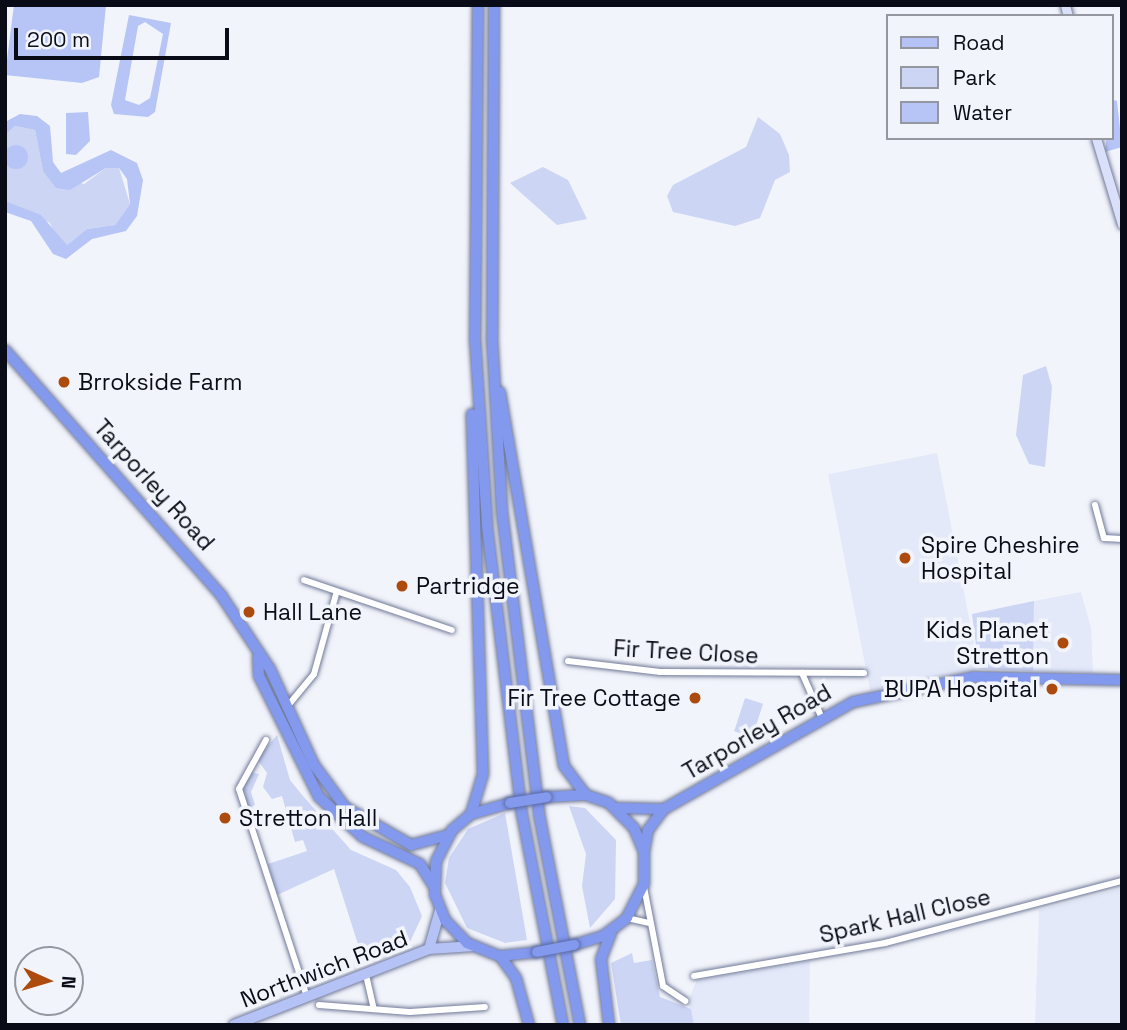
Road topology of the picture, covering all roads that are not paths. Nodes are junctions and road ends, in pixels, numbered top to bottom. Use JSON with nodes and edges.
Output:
{"nodes":[{"id":1,"x":478,"y":5,"type":"edge"},
{"id":2,"x":494,"y":5,"type":"edge"},
{"id":3,"x":1097,"y":140,"type":"edge"},
{"id":4,"x":1122,"y":224,"type":"edge"},
{"id":5,"x":492,"y":337,"type":"junction"},
{"id":6,"x":475,"y":338,"type":"junction"},
{"id":7,"x":5,"y":351,"type":"edge"},
{"id":8,"x":1095,"y":505,"type":"dead end"},
{"id":9,"x":1122,"y":539,"type":"edge"},
{"id":10,"x":304,"y":580,"type":"dead end"},
{"id":11,"x":336,"y":594,"type":"junction"},
{"id":12,"x":452,"y":630,"type":"dead end"},
{"id":13,"x":258,"y":657,"type":"junction"},
{"id":14,"x":568,"y":661,"type":"dead end"},
{"id":15,"x":802,"y":673,"type":"junction"},
{"id":16,"x":864,"y":673,"type":"dead end"},
{"id":17,"x":1122,"y":680,"type":"edge"},
{"id":18,"x":287,"y":705,"type":"junction"},
{"id":19,"x":821,"y":716,"type":"junction"},
{"id":20,"x":280,"y":720,"type":"junction"},
{"id":21,"x":266,"y":740,"type":"dead end"},
{"id":22,"x":586,"y":795,"type":"junction"},
{"id":23,"x":616,"y":808,"type":"junction"},
{"id":24,"x":664,"y":809,"type":"junction"},
{"id":25,"x":471,"y":814,"type":"junction"},
{"id":26,"x":448,"y":835,"type":"junction"},
{"id":27,"x":644,"y":852,"type":"junction"},
{"id":28,"x":1122,"y":881,"type":"edge"},
{"id":29,"x":644,"y":884,"type":"junction"},
{"id":30,"x":434,"y":886,"type":"junction"},
{"id":31,"x":440,"y":911,"type":"junction"},
{"id":32,"x":627,"y":918,"type":"junction"},
{"id":33,"x":649,"y":924,"type":"junction"},
{"id":34,"x":613,"y":930,"type":"junction"},
{"id":35,"x":474,"y":947,"type":"junction"},
{"id":36,"x":429,"y":948,"type":"junction"},
{"id":37,"x":500,"y":956,"type":"junction"},
{"id":38,"x":366,"y":975,"type":"junction"},
{"id":39,"x":694,"y":976,"type":"dead end"},
{"id":40,"x":307,"y":997,"type":"junction"},
{"id":41,"x":685,"y":1001,"type":"dead end"},
{"id":42,"x":319,"y":1005,"type":"dead end"},
{"id":43,"x":485,"y":1007,"type":"dead end"},
{"id":44,"x":374,"y":1009,"type":"junction"},
{"id":45,"x":261,"y":1020,"type":"edge"},
{"id":46,"x":234,"y":1025,"type":"edge"},
{"id":47,"x":529,"y":1025,"type":"edge"},
{"id":48,"x":563,"y":1025,"type":"edge"},
{"id":49,"x":580,"y":1025,"type":"edge"},
{"id":50,"x":609,"y":1025,"type":"edge"}],
"edges":[{"from":1,"to":6,"type":"highway"},
{"from":2,"to":5,"type":"highway"},
{"from":3,"to":4,"type":"main road"},
{"from":5,"to":22,"type":"highway"},
{"from":5,"to":49,"type":"highway"},
{"from":6,"to":25,"type":"highway"},
{"from":6,"to":48,"type":"highway"},
{"from":7,"to":13,"type":"highway","name":"Tarporley Road"},
{"from":8,"to":9,"type":"street"},
{"from":10,"to":11,"type":"street"},
{"from":11,"to":12,"type":"street"},
{"from":11,"to":18,"type":"street"},
{"from":13,"to":18,"type":"highway","name":"Tarporley Road"},
{"from":13,"to":20,"type":"highway","name":"Tarporley Road"},
{"from":14,"to":15,"type":"street","name":"Fir Tree Close"},
{"from":15,"to":16,"type":"street","name":"Fir Tree Close"},
{"from":15,"to":19,"type":"street"},
{"from":17,"to":19,"type":"highway","name":"Tarporley Road"},
{"from":18,"to":20,"type":"street"},
{"from":18,"to":26,"type":"highway","name":"Tarporley Road"},
{"from":19,"to":24,"type":"highway","name":"Tarporley Road"},
{"from":20,"to":30,"type":"highway","name":"Tarporley Road"},
{"from":21,"to":40,"type":"street"},
{"from":22,"to":23,"type":"highway"},
{"from":22,"to":25,"type":"highway","bridge":true},
{"from":23,"to":24,"type":"highway"},
{"from":23,"to":27,"type":"highway"},
{"from":24,"to":27,"type":"highway","name":"Tarporley Road"},
{"from":25,"to":26,"type":"highway"},
{"from":26,"to":30,"type":"highway"},
{"from":27,"to":29,"type":"highway"},
{"from":28,"to":39,"type":"street","name":"Spark Hall Close"},
{"from":29,"to":32,"type":"highway"},
{"from":29,"to":33,"type":"street"},
{"from":30,"to":31,"type":"highway"},
{"from":31,"to":35,"type":"highway"},
{"from":31,"to":36,"type":"main road","name":"Northwich Road"},
{"from":32,"to":33,"type":"street"},
{"from":32,"to":34,"type":"highway"},
{"from":33,"to":41,"type":"street"},
{"from":34,"to":37,"type":"highway","bridge":true},
{"from":34,"to":50,"type":"highway"},
{"from":35,"to":36,"type":"main road","name":"Northwich Road"},
{"from":35,"to":37,"type":"highway"},
{"from":36,"to":38,"type":"main road","name":"Northwich Road"},
{"from":37,"to":47,"type":"highway"},
{"from":38,"to":40,"type":"main road","name":"Northwich Road"},
{"from":38,"to":44,"type":"street"},
{"from":40,"to":45,"type":"main road","name":"Northwich Road"},
{"from":42,"to":44,"type":"street"},
{"from":43,"to":44,"type":"street"},
{"from":45,"to":46,"type":"main road","name":"Northwich Road"}]}
